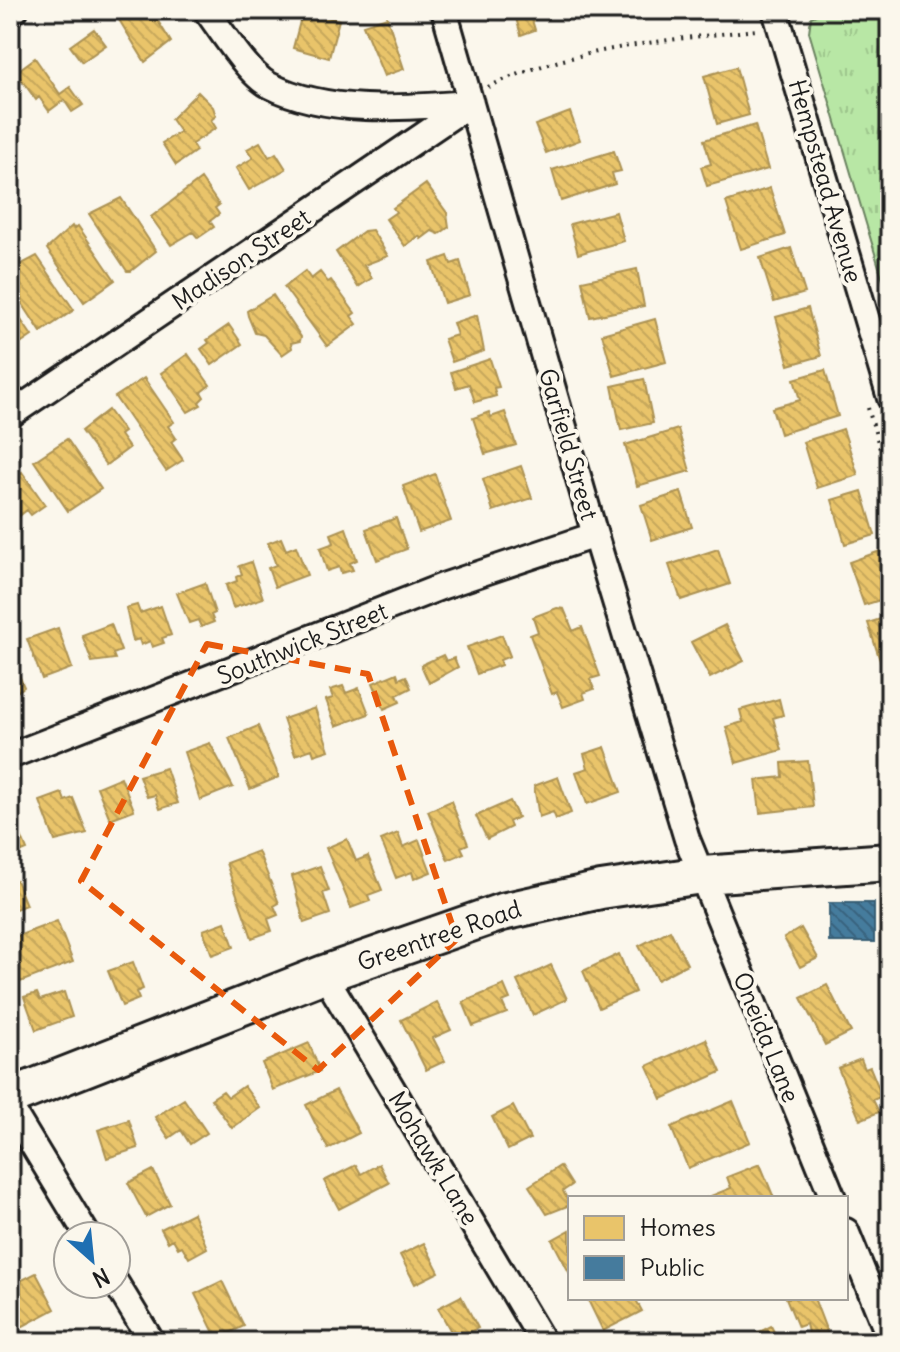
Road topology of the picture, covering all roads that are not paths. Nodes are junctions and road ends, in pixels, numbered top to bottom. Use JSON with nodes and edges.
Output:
{"nodes":[{"id":1,"x":206,"y":10,"type":"edge"},
{"id":2,"x":444,"y":10,"type":"edge"},
{"id":3,"x":778,"y":18,"type":"edge"},
{"id":4,"x":469,"y":95,"type":"junction"},
{"id":5,"x":890,"y":398,"type":"edge"},
{"id":6,"x":10,"y":415,"type":"edge"},
{"id":7,"x":595,"y":535,"type":"junction"},
{"id":8,"x":10,"y":756,"type":"edge"},
{"id":9,"x":890,"y":862,"type":"edge"},
{"id":10,"x":702,"y":875,"type":"junction"},
{"id":11,"x":324,"y":974,"type":"junction"},
{"id":12,"x":10,"y":1097,"type":"edge"},
{"id":13,"x":10,"y":1107,"type":"edge"},
{"id":14,"x":832,"y":1196,"type":"edge"},
{"id":15,"x":78,"y":1220,"type":"edge"},
{"id":16,"x":848,"y":1236,"type":"edge"},
{"id":17,"x":126,"y":1300,"type":"edge"},
{"id":18,"x":890,"y":1339,"type":"edge"},
{"id":19,"x":152,"y":1342,"type":"edge"},
{"id":20,"x":543,"y":1342,"type":"edge"}],
"edges":[{"from":1,"to":4,"type":"street"},
{"from":2,"to":4,"type":"street","name":"Garfield Street"},
{"from":3,"to":5,"type":"street","name":"Hempstead Avenue"},
{"from":4,"to":6,"type":"street","name":"Madison Street"},
{"from":4,"to":7,"type":"street","name":"Garfield Street"},
{"from":7,"to":8,"type":"street","name":"Southwick Street"},
{"from":7,"to":10,"type":"street","name":"Garfield Street"},
{"from":9,"to":10,"type":"street","name":"Greentree Road"},
{"from":10,"to":11,"type":"street","name":"Greentree Road"},
{"from":10,"to":14,"type":"street","name":"Oneida Lane"},
{"from":11,"to":12,"type":"street","name":"Greentree Road"},
{"from":11,"to":20,"type":"street","name":"Mohawk Lane"},
{"from":13,"to":15,"type":"street"},
{"from":16,"to":18,"type":"street"},
{"from":17,"to":19,"type":"street"}]}
